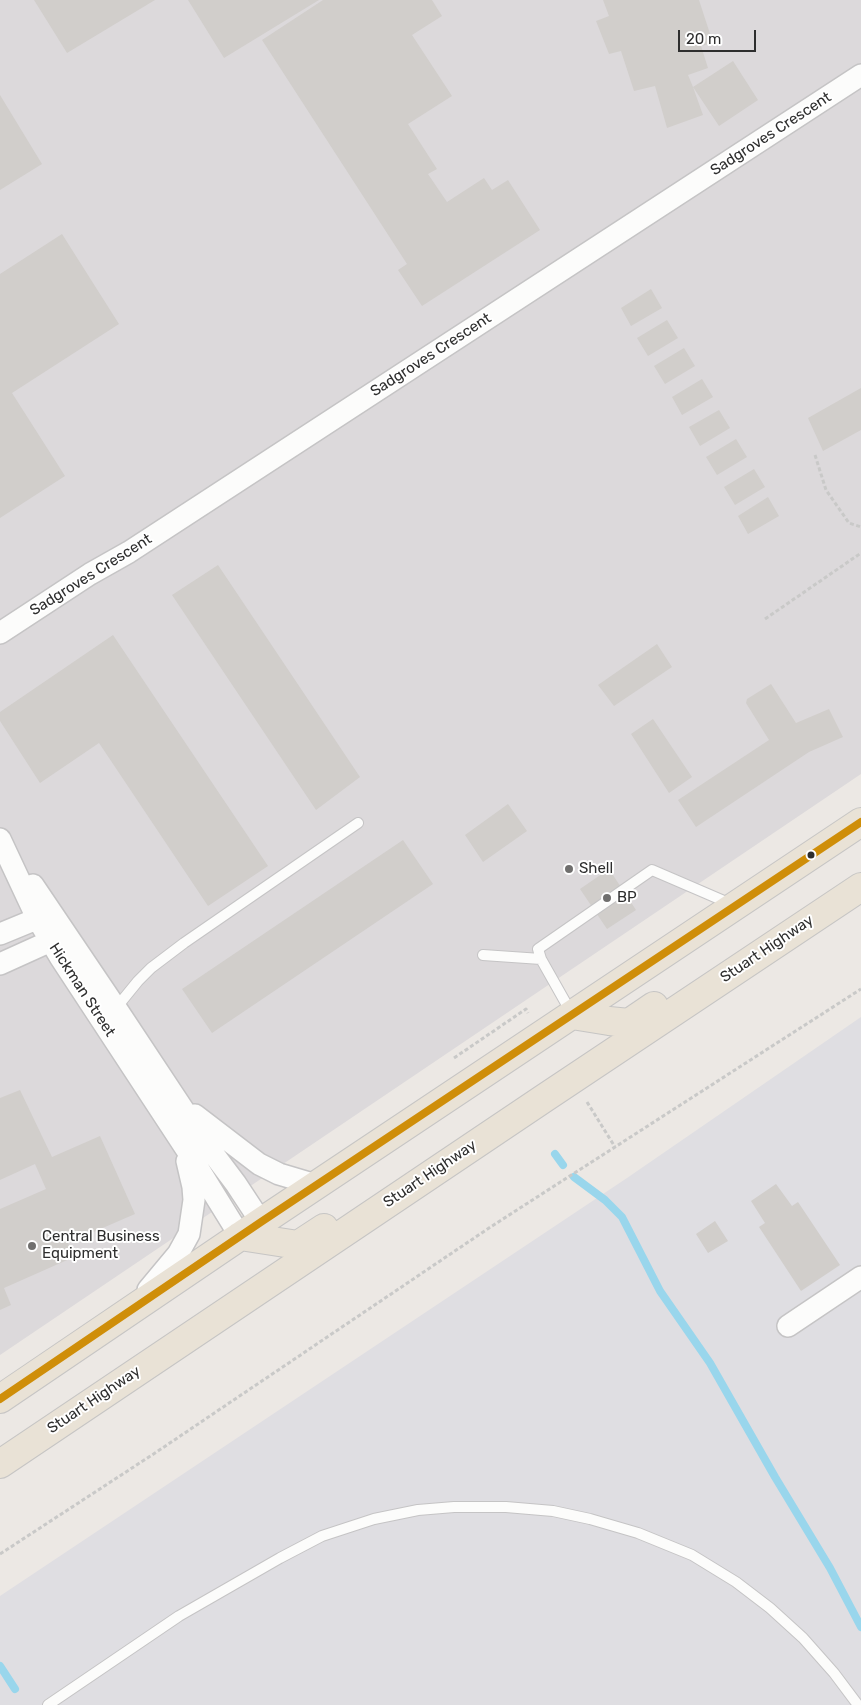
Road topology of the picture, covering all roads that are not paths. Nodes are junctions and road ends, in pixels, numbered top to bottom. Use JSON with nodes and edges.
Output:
{"nodes":[{"id":1,"x":861,"y":76,"type":"edge"},
{"id":2,"x":0,"y":633,"type":"edge"},
{"id":3,"x":861,"y":822,"type":"edge"},
{"id":4,"x":358,"y":823,"type":"dead end"},
{"id":5,"x":0,"y":838,"type":"edge"},
{"id":6,"x":861,"y":887,"type":"edge"},
{"id":7,"x":736,"y":906,"type":"junction"},
{"id":8,"x":45,"y":916,"type":"junction"},
{"id":9,"x":0,"y":934,"type":"edge"},
{"id":10,"x":59,"y":938,"type":"junction"},
{"id":11,"x":782,"y":939,"type":"junction"},
{"id":12,"x":483,"y":955,"type":"dead end"},
{"id":13,"x":541,"y":958,"type":"junction"},
{"id":14,"x":0,"y":964,"type":"edge"},
{"id":15,"x":116,"y":1008,"type":"junction"},
{"id":16,"x":572,"y":1014,"type":"junction"},
{"id":17,"x":174,"y":1096,"type":"junction"},
{"id":18,"x":543,"y":1099,"type":"junction"},
{"id":19,"x":176,"y":1134,"type":"junction"},
{"id":20,"x":316,"y":1185,"type":"junction"},
{"id":21,"x":256,"y":1233,"type":"junction"},
{"id":22,"x":861,"y":1277,"type":"edge"},
{"id":23,"x":230,"y":1309,"type":"junction"},
{"id":24,"x":120,"y":1319,"type":"junction"},
{"id":25,"x":788,"y":1326,"type":"dead end"},
{"id":26,"x":0,"y":1399,"type":"edge"},
{"id":27,"x":0,"y":1464,"type":"edge"},
{"id":28,"x":48,"y":1705,"type":"edge"},
{"id":29,"x":858,"y":1705,"type":"edge"}],
"edges":[{"from":1,"to":2,"type":"street","name":"Sadgroves Crescent"},
{"from":3,"to":7,"type":"highway"},
{"from":4,"to":15,"type":"lane"},
{"from":5,"to":8,"type":"street","name":"Hickman Street"},
{"from":6,"to":11,"type":"highway","name":"Stuart Highway"},
{"from":7,"to":13,"type":"lane"},
{"from":7,"to":16,"type":"highway"},
{"from":8,"to":9,"type":"street"},
{"from":8,"to":10,"type":"street","name":"Hickman Street"},
{"from":10,"to":14,"type":"street"},
{"from":10,"to":15,"type":"street","name":"Hickman Street"},
{"from":10,"to":19,"type":"street","name":"Hickman Street"},
{"from":11,"to":16,"type":"highway"},
{"from":11,"to":18,"type":"highway","name":"Stuart Highway"},
{"from":12,"to":13,"type":"lane"},
{"from":13,"to":16,"type":"lane"},
{"from":15,"to":17,"type":"street","name":"Hickman Street"},
{"from":16,"to":20,"type":"highway"},
{"from":17,"to":20,"type":"street","name":"Hickman Street"},
{"from":17,"to":21,"type":"street","name":"Hickman Street"},
{"from":18,"to":21,"type":"highway"},
{"from":18,"to":23,"type":"highway","name":"Stuart Highway"},
{"from":19,"to":21,"type":"street","name":"Hickman Street"},
{"from":19,"to":24,"type":"street","name":"Hickman Street"},
{"from":20,"to":21,"type":"highway"},
{"from":21,"to":23,"type":"highway"},
{"from":21,"to":24,"type":"highway"},
{"from":22,"to":25,"type":"street"},
{"from":23,"to":27,"type":"highway","name":"Stuart Highway"},
{"from":24,"to":26,"type":"highway"},
{"from":28,"to":29,"type":"lane"}]}
